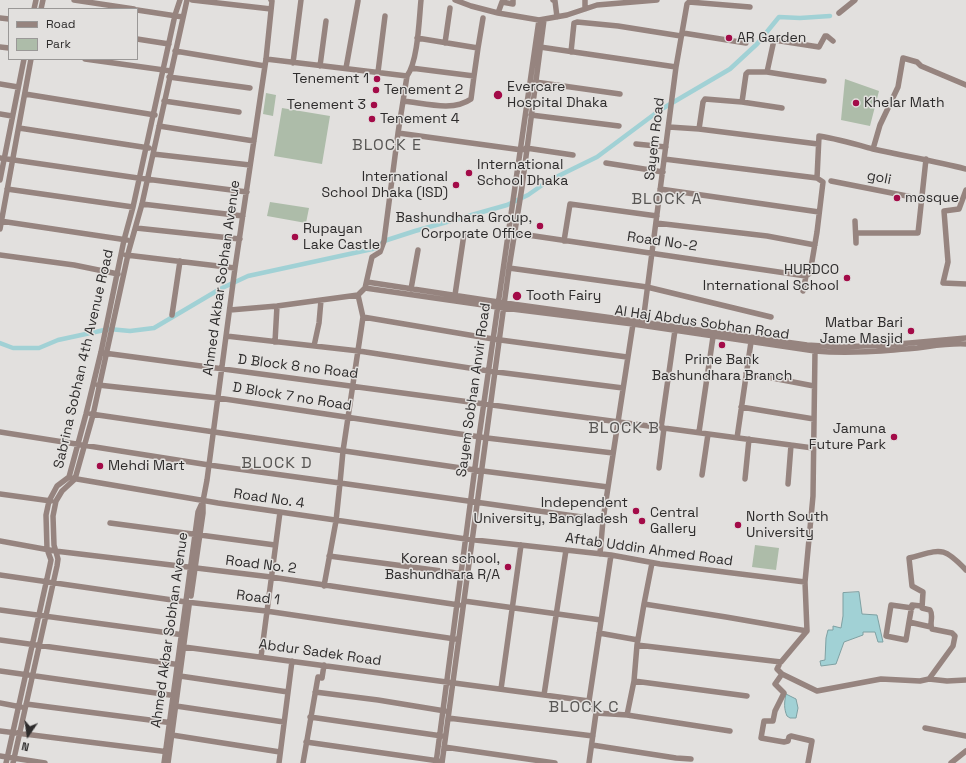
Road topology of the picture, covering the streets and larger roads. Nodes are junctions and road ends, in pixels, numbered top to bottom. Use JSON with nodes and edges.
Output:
{"nodes":[{"id":1,"x":74,"y":0,"type":"edge"},
{"id":2,"x":180,"y":0,"type":"edge"},
{"id":3,"x":186,"y":0,"type":"edge"},
{"id":4,"x":192,"y":0,"type":"edge"},
{"id":5,"x":271,"y":0,"type":"edge"},
{"id":6,"x":301,"y":0,"type":"edge"},
{"id":7,"x":421,"y":0,"type":"edge"},
{"id":8,"x":455,"y":0,"type":"edge"},
{"id":9,"x":513,"y":0,"type":"edge"},
{"id":10,"x":553,"y":0,"type":"edge"},
{"id":11,"x":585,"y":0,"type":"edge"},
{"id":12,"x":657,"y":0,"type":"edge"},
{"id":13,"x":855,"y":0,"type":"edge"},
{"id":14,"x":358,"y":1,"type":"dead end"},
{"id":15,"x":615,"y":2,"type":"edge"},
{"id":16,"x":721,"y":2,"type":"edge"},
{"id":17,"x":472,"y":3,"type":"edge"},
{"id":18,"x":750,"y":7,"type":"dead end"},
{"id":19,"x":127,"y":8,"type":"edge"},
{"id":20,"x":450,"y":8,"type":"dead end"},
{"id":21,"x":271,"y":9,"type":"junction"},
{"id":22,"x":585,"y":9,"type":"junction"},
{"id":23,"x":138,"y":10,"type":"edge"},
{"id":24,"x":498,"y":13,"type":"junction"},
{"id":25,"x":839,"y":13,"type":"dead end"},
{"id":26,"x":175,"y":15,"type":"junction"},
{"id":27,"x":385,"y":16,"type":"dead end"},
{"id":28,"x":557,"y":16,"type":"junction"},
{"id":29,"x":183,"y":17,"type":"junction"},
{"id":30,"x":483,"y":18,"type":"dead end"},
{"id":31,"x":541,"y":20,"type":"junction"},
{"id":32,"x":326,"y":21,"type":"dead end"},
{"id":33,"x":682,"y":35,"type":"junction"},
{"id":34,"x":417,"y":38,"type":"junction"},
{"id":35,"x":138,"y":39,"type":"edge"},
{"id":36,"x":833,"y":41,"type":"dead end"},
{"id":37,"x":445,"y":43,"type":"junction"},
{"id":38,"x":746,"y":43,"type":"dead end"},
{"id":39,"x":169,"y":44,"type":"junction"},
{"id":40,"x":540,"y":47,"type":"junction"},
{"id":41,"x":478,"y":48,"type":"junction"},
{"id":42,"x":175,"y":51,"type":"junction"},
{"id":43,"x":571,"y":52,"type":"junction"},
{"id":44,"x":266,"y":59,"type":"junction"},
{"id":45,"x":24,"y":60,"type":"edge"},
{"id":46,"x":32,"y":60,"type":"edge"},
{"id":47,"x":92,"y":60,"type":"edge"},
{"id":48,"x":293,"y":63,"type":"junction"},
{"id":49,"x":265,"y":66,"type":"junction"},
{"id":50,"x":320,"y":66,"type":"junction"},
{"id":51,"x":346,"y":68,"type":"junction"},
{"id":52,"x":411,"y":68,"type":"junction"},
{"id":53,"x":676,"y":68,"type":"junction"},
{"id":54,"x":163,"y":70,"type":"junction"},
{"id":55,"x":378,"y":72,"type":"junction"},
{"id":56,"x":767,"y":72,"type":"junction"},
{"id":57,"x":170,"y":74,"type":"junction"},
{"id":58,"x":407,"y":76,"type":"junction"},
{"id":59,"x":474,"y":76,"type":"junction"},
{"id":60,"x":824,"y":81,"type":"dead end"},
{"id":61,"x":535,"y":82,"type":"junction"},
{"id":62,"x":0,"y":84,"type":"edge"},
{"id":63,"x":966,"y":85,"type":"edge"},
{"id":64,"x":18,"y":87,"type":"junction"},
{"id":65,"x":250,"y":88,"type":"dead end"},
{"id":66,"x":25,"y":94,"type":"junction"},
{"id":67,"x":620,"y":94,"type":"dead end"},
{"id":68,"x":164,"y":101,"type":"junction"},
{"id":69,"x":403,"y":101,"type":"junction"},
{"id":70,"x":742,"y":102,"type":"junction"},
{"id":71,"x":782,"y":108,"type":"dead end"},
{"id":72,"x":239,"y":112,"type":"dead end"},
{"id":73,"x":0,"y":114,"type":"edge"},
{"id":74,"x":153,"y":115,"type":"junction"},
{"id":75,"x":531,"y":115,"type":"junction"},
{"id":76,"x":12,"y":116,"type":"junction"},
{"id":77,"x":161,"y":116,"type":"junction"},
{"id":78,"x":159,"y":126,"type":"junction"},
{"id":79,"x":619,"y":126,"type":"dead end"},
{"id":80,"x":669,"y":127,"type":"junction"},
{"id":81,"x":19,"y":128,"type":"junction"},
{"id":82,"x":699,"y":129,"type":"junction"},
{"id":83,"x":398,"y":133,"type":"junction"},
{"id":84,"x":254,"y":141,"type":"junction"},
{"id":85,"x":636,"y":144,"type":"dead end"},
{"id":86,"x":818,"y":144,"type":"junction"},
{"id":87,"x":146,"y":147,"type":"junction"},
{"id":88,"x":666,"y":147,"type":"junction"},
{"id":89,"x":526,"y":149,"type":"junction"},
{"id":90,"x":873,"y":149,"type":"junction"},
{"id":91,"x":520,"y":150,"type":"junction"},
{"id":92,"x":153,"y":151,"type":"junction"},
{"id":93,"x":573,"y":156,"type":"dead end"},
{"id":94,"x":2,"y":158,"type":"edge"},
{"id":95,"x":664,"y":159,"type":"junction"},
{"id":96,"x":926,"y":159,"type":"junction"},
{"id":97,"x":13,"y":160,"type":"junction"},
{"id":98,"x":606,"y":163,"type":"dead end"},
{"id":99,"x":250,"y":165,"type":"junction"},
{"id":100,"x":966,"y":169,"type":"edge"},
{"id":101,"x":663,"y":172,"type":"junction"},
{"id":102,"x":138,"y":178,"type":"junction"},
{"id":103,"x":817,"y":178,"type":"junction"},
{"id":104,"x":147,"y":179,"type":"junction"},
{"id":105,"x":0,"y":180,"type":"edge"},
{"id":106,"x":831,"y":181,"type":"dead end"},
{"id":107,"x":7,"y":189,"type":"junction"},
{"id":108,"x":660,"y":189,"type":"junction"},
{"id":109,"x":966,"y":190,"type":"edge"},
{"id":110,"x":247,"y":192,"type":"junction"},
{"id":111,"x":922,"y":199,"type":"junction"},
{"id":112,"x":142,"y":204,"type":"junction"},
{"id":113,"x":133,"y":207,"type":"junction"},
{"id":114,"x":820,"y":212,"type":"junction"},
{"id":115,"x":243,"y":216,"type":"junction"},
{"id":116,"x":657,"y":216,"type":"junction"},
{"id":117,"x":1,"y":221,"type":"edge"},
{"id":118,"x":855,"y":221,"type":"dead end"},
{"id":119,"x":656,"y":223,"type":"junction"},
{"id":120,"x":136,"y":228,"type":"junction"},
{"id":121,"x":0,"y":229,"type":"edge"},
{"id":122,"x":514,"y":233,"type":"junction"},
{"id":123,"x":464,"y":234,"type":"dead end"},
{"id":124,"x":240,"y":239,"type":"junction"},
{"id":125,"x":124,"y":240,"type":"junction"},
{"id":126,"x":564,"y":240,"type":"junction"},
{"id":127,"x":131,"y":241,"type":"junction"},
{"id":128,"x":815,"y":245,"type":"junction"},
{"id":129,"x":418,"y":250,"type":"dead end"},
{"id":130,"x":652,"y":253,"type":"junction"},
{"id":131,"x":121,"y":254,"type":"junction"},
{"id":132,"x":0,"y":255,"type":"edge"},
{"id":133,"x":128,"y":255,"type":"junction"},
{"id":134,"x":180,"y":261,"type":"junction"},
{"id":135,"x":509,"y":268,"type":"junction"},
{"id":136,"x":235,"y":271,"type":"junction"},
{"id":137,"x":118,"y":274,"type":"junction"},
{"id":138,"x":806,"y":276,"type":"junction"},
{"id":139,"x":966,"y":284,"type":"edge"},
{"id":140,"x":366,"y":285,"type":"junction"},
{"id":141,"x":647,"y":287,"type":"junction"},
{"id":142,"x":411,"y":289,"type":"junction"},
{"id":143,"x":803,"y":291,"type":"dead end"},
{"id":144,"x":358,"y":295,"type":"junction"},
{"id":145,"x":455,"y":295,"type":"junction"},
{"id":146,"x":321,"y":300,"type":"junction"},
{"id":147,"x":498,"y":304,"type":"junction"},
{"id":148,"x":277,"y":306,"type":"junction"},
{"id":149,"x":505,"y":306,"type":"junction"},
{"id":150,"x":230,"y":310,"type":"junction"},
{"id":151,"x":172,"y":315,"type":"dead end"},
{"id":152,"x":363,"y":317,"type":"junction"},
{"id":153,"x":771,"y":317,"type":"dead end"},
{"id":154,"x":643,"y":322,"type":"junction"},
{"id":155,"x":632,"y":324,"type":"junction"},
{"id":156,"x":110,"y":325,"type":"junction"},
{"id":157,"x":675,"y":330,"type":"junction"},
{"id":158,"x":226,"y":336,"type":"junction"},
{"id":159,"x":713,"y":337,"type":"junction"},
{"id":160,"x":966,"y":338,"type":"edge"},
{"id":161,"x":493,"y":339,"type":"junction"},
{"id":162,"x":500,"y":339,"type":"junction"},
{"id":163,"x":275,"y":342,"type":"junction"},
{"id":164,"x":751,"y":342,"type":"junction"},
{"id":165,"x":966,"y":344,"type":"edge"},
{"id":166,"x":314,"y":346,"type":"junction"},
{"id":167,"x":358,"y":351,"type":"junction"},
{"id":168,"x":815,"y":351,"type":"junction"},
{"id":169,"x":104,"y":353,"type":"junction"},
{"id":170,"x":627,"y":357,"type":"junction"},
{"id":171,"x":222,"y":369,"type":"junction"},
{"id":172,"x":489,"y":371,"type":"junction"},
{"id":173,"x":496,"y":372,"type":"junction"},
{"id":174,"x":746,"y":374,"type":"junction"},
{"id":175,"x":93,"y":384,"type":"junction"},
{"id":176,"x":100,"y":385,"type":"junction"},
{"id":177,"x":353,"y":386,"type":"junction"},
{"id":178,"x":814,"y":386,"type":"junction"},
{"id":179,"x":623,"y":388,"type":"junction"},
{"id":180,"x":218,"y":398,"type":"junction"},
{"id":181,"x":484,"y":404,"type":"junction"},
{"id":182,"x":491,"y":406,"type":"junction"},
{"id":183,"x":741,"y":407,"type":"junction"},
{"id":184,"x":86,"y":414,"type":"junction"},
{"id":185,"x":93,"y":415,"type":"junction"},
{"id":186,"x":348,"y":418,"type":"junction"},
{"id":187,"x":814,"y":419,"type":"junction"},
{"id":188,"x":617,"y":422,"type":"junction"},
{"id":189,"x":662,"y":428,"type":"junction"},
{"id":190,"x":0,"y":432,"type":"edge"},
{"id":191,"x":699,"y":432,"type":"junction"},
{"id":192,"x":214,"y":433,"type":"junction"},
{"id":193,"x":708,"y":434,"type":"junction"},
{"id":194,"x":479,"y":436,"type":"junction"},
{"id":195,"x":486,"y":438,"type":"junction"},
{"id":196,"x":737,"y":438,"type":"junction"},
{"id":197,"x":749,"y":439,"type":"junction"},
{"id":198,"x":77,"y":444,"type":"junction"},
{"id":199,"x":791,"y":445,"type":"junction"},
{"id":200,"x":84,"y":446,"type":"junction"},
{"id":201,"x":813,"y":448,"type":"junction"},
{"id":202,"x":343,"y":451,"type":"junction"},
{"id":203,"x":613,"y":453,"type":"junction"},
{"id":204,"x":209,"y":465,"type":"junction"},
{"id":205,"x":659,"y":468,"type":"dead end"},
{"id":206,"x":475,"y":470,"type":"junction"},
{"id":207,"x":482,"y":470,"type":"junction"},
{"id":208,"x":702,"y":475,"type":"dead end"},
{"id":209,"x":72,"y":478,"type":"junction"},
{"id":210,"x":745,"y":479,"type":"dead end"},
{"id":211,"x":340,"y":483,"type":"junction"},
{"id":212,"x":788,"y":484,"type":"dead end"},
{"id":213,"x":608,"y":487,"type":"junction"},
{"id":214,"x":0,"y":494,"type":"edge"},
{"id":215,"x":49,"y":500,"type":"junction"},
{"id":216,"x":203,"y":501,"type":"junction"},
{"id":217,"x":471,"y":501,"type":"junction"},
{"id":218,"x":56,"y":502,"type":"junction"},
{"id":219,"x":478,"y":502,"type":"junction"},
{"id":220,"x":280,"y":512,"type":"junction"},
{"id":221,"x":603,"y":520,"type":"junction"},
{"id":222,"x":336,"y":521,"type":"junction"},
{"id":223,"x":110,"y":523,"type":"dead end"},
{"id":224,"x":197,"y":534,"type":"junction"},
{"id":225,"x":466,"y":539,"type":"junction"},
{"id":226,"x":473,"y":540,"type":"junction"},
{"id":227,"x":0,"y":541,"type":"edge"},
{"id":228,"x":521,"y":544,"type":"junction"},
{"id":229,"x":275,"y":545,"type":"junction"},
{"id":230,"x":47,"y":549,"type":"junction"},
{"id":231,"x":566,"y":550,"type":"junction"},
{"id":232,"x":55,"y":551,"type":"junction"},
{"id":233,"x":600,"y":554,"type":"junction"},
{"id":234,"x":611,"y":555,"type":"junction"},
{"id":235,"x":329,"y":556,"type":"junction"},
{"id":236,"x":652,"y":563,"type":"junction"},
{"id":237,"x":193,"y":568,"type":"junction"},
{"id":238,"x":966,"y":570,"type":"edge"},
{"id":239,"x":461,"y":574,"type":"junction"},
{"id":240,"x":0,"y":575,"type":"edge"},
{"id":241,"x":468,"y":575,"type":"junction"},
{"id":242,"x":271,"y":577,"type":"junction"},
{"id":243,"x":47,"y":582,"type":"junction"},
{"id":244,"x":54,"y":582,"type":"junction"},
{"id":245,"x":805,"y":582,"type":"junction"},
{"id":246,"x":324,"y":586,"type":"junction"},
{"id":247,"x":188,"y":602,"type":"junction"},
{"id":248,"x":464,"y":604,"type":"junction"},
{"id":249,"x":644,"y":604,"type":"junction"},
{"id":250,"x":457,"y":605,"type":"junction"},
{"id":251,"x":921,"y":606,"type":"junction"},
{"id":252,"x":512,"y":608,"type":"junction"},
{"id":253,"x":912,"y":608,"type":"junction"},
{"id":254,"x":0,"y":610,"type":"edge"},
{"id":255,"x":266,"y":611,"type":"junction"},
{"id":256,"x":556,"y":614,"type":"junction"},
{"id":257,"x":38,"y":616,"type":"junction"},
{"id":258,"x":46,"y":617,"type":"junction"},
{"id":259,"x":601,"y":620,"type":"junction"},
{"id":260,"x":909,"y":622,"type":"junction"},
{"id":261,"x":931,"y":627,"type":"junction"},
{"id":262,"x":807,"y":631,"type":"junction"},
{"id":263,"x":599,"y":633,"type":"junction"},
{"id":264,"x":184,"y":635,"type":"junction"},
{"id":265,"x":452,"y":638,"type":"junction"},
{"id":266,"x":459,"y":639,"type":"junction"},
{"id":267,"x":0,"y":640,"type":"edge"},
{"id":268,"x":638,"y":642,"type":"junction"},
{"id":269,"x":32,"y":645,"type":"junction"},
{"id":270,"x":39,"y":646,"type":"junction"},
{"id":271,"x":184,"y":647,"type":"junction"},
{"id":272,"x":261,"y":656,"type":"junction"},
{"id":273,"x":292,"y":661,"type":"junction"},
{"id":274,"x":780,"y":664,"type":"junction"},
{"id":275,"x":179,"y":665,"type":"junction"},
{"id":276,"x":324,"y":665,"type":"junction"},
{"id":277,"x":0,"y":671,"type":"edge"},
{"id":278,"x":26,"y":674,"type":"junction"},
{"id":279,"x":782,"y":674,"type":"junction"},
{"id":280,"x":33,"y":676,"type":"junction"},
{"id":281,"x":180,"y":676,"type":"junction"},
{"id":282,"x":929,"y":679,"type":"junction"},
{"id":283,"x":966,"y":680,"type":"edge"},
{"id":284,"x":634,"y":681,"type":"junction"},
{"id":285,"x":446,"y":683,"type":"junction"},
{"id":286,"x":453,"y":684,"type":"junction"},
{"id":287,"x":501,"y":689,"type":"junction"},
{"id":288,"x":288,"y":692,"type":"junction"},
{"id":289,"x":315,"y":692,"type":"junction"},
{"id":290,"x":544,"y":695,"type":"junction"},
{"id":291,"x":175,"y":696,"type":"junction"},
{"id":292,"x":748,"y":696,"type":"dead end"},
{"id":293,"x":589,"y":701,"type":"junction"},
{"id":294,"x":0,"y":703,"type":"edge"},
{"id":295,"x":19,"y":706,"type":"junction"},
{"id":296,"x":26,"y":706,"type":"junction"},
{"id":297,"x":176,"y":706,"type":"junction"},
{"id":298,"x":443,"y":711,"type":"junction"},
{"id":299,"x":596,"y":712,"type":"junction"},
{"id":300,"x":449,"y":715,"type":"junction"},
{"id":301,"x":627,"y":715,"type":"junction"},
{"id":302,"x":310,"y":717,"type":"junction"},
{"id":303,"x":284,"y":722,"type":"junction"},
{"id":304,"x":171,"y":723,"type":"junction"},
{"id":305,"x":925,"y":728,"type":"dead end"},
{"id":306,"x":0,"y":731,"type":"edge"},
{"id":307,"x":730,"y":731,"type":"dead end"},
{"id":308,"x":13,"y":732,"type":"junction"},
{"id":309,"x":20,"y":733,"type":"junction"},
{"id":310,"x":172,"y":735,"type":"junction"},
{"id":311,"x":439,"y":736,"type":"junction"},
{"id":312,"x":593,"y":736,"type":"junction"},
{"id":313,"x":966,"y":736,"type":"edge"},
{"id":314,"x":446,"y":737,"type":"junction"},
{"id":315,"x":306,"y":742,"type":"junction"},
{"id":316,"x":592,"y":745,"type":"junction"},
{"id":317,"x":444,"y":747,"type":"junction"},
{"id":318,"x":167,"y":752,"type":"junction"},
{"id":319,"x":280,"y":752,"type":"junction"},
{"id":320,"x":966,"y":752,"type":"edge"},
{"id":321,"x":0,"y":756,"type":"edge"},
{"id":322,"x":691,"y":759,"type":"dead end"},
{"id":323,"x":7,"y":760,"type":"edge"},
{"id":324,"x":14,"y":761,"type":"edge"},
{"id":325,"x":436,"y":762,"type":"edge"},
{"id":326,"x":442,"y":762,"type":"edge"},
{"id":327,"x":45,"y":763,"type":"edge"},
{"id":328,"x":164,"y":763,"type":"edge"},
{"id":329,"x":168,"y":763,"type":"edge"},
{"id":330,"x":279,"y":763,"type":"edge"},
{"id":331,"x":303,"y":763,"type":"edge"},
{"id":332,"x":555,"y":763,"type":"edge"},
{"id":333,"x":589,"y":763,"type":"edge"},
{"id":334,"x":808,"y":763,"type":"edge"},
{"id":335,"x":951,"y":763,"type":"edge"}],
"edges":[{"from":1,"to":19,"type":"street"},
{"from":2,"to":26,"type":"street","name":"Sabrina Sobhan 4th Avenue Road"},
{"from":3,"to":29,"type":"street","name":"Sabrina Sobhan 4th Avenue Road"},
{"from":4,"to":21,"type":"street"},
{"from":5,"to":21,"type":"street","name":"Ahmed Akbar Sobhan Avenue"},
{"from":6,"to":48,"type":"street"},
{"from":7,"to":34,"type":"street"},
{"from":8,"to":17,"type":"street"},
{"from":9,"to":24,"type":"street"},
{"from":10,"to":28,"type":"street"},
{"from":11,"to":22,"type":"street"},
{"from":12,"to":15,"type":"street"},
{"from":13,"to":25,"type":"street"},
{"from":14,"to":51,"type":"street"},
{"from":15,"to":22,"type":"street"},
{"from":16,"to":18,"type":"street"},
{"from":16,"to":33,"type":"street","name":"Sayem Road"},
{"from":17,"to":24,"type":"street"},
{"from":20,"to":37,"type":"street"},
{"from":21,"to":44,"type":"street","name":"Ahmed Akbar Sobhan Avenue"},
{"from":22,"to":28,"type":"street"},
{"from":23,"to":26,"type":"street"},
{"from":24,"to":31,"type":"street"},
{"from":26,"to":29,"type":"street"},
{"from":26,"to":39,"type":"street","name":"Sabrina Sobhan 4th Avenue Road"},
{"from":27,"to":55,"type":"street"},
{"from":28,"to":31,"type":"street"},
{"from":29,"to":42,"type":"street","name":"Sabrina Sobhan 4th Avenue Road"},
{"from":30,"to":41,"type":"street"},
{"from":31,"to":40,"type":"street","name":"Sayem Sobhan Anvir Road"},
{"from":31,"to":91,"type":"street","name":"Sayem Sobhan Anvir Road"},
{"from":32,"to":50,"type":"street"},
{"from":33,"to":38,"type":"street"},
{"from":33,"to":43,"type":"street"},
{"from":33,"to":53,"type":"street","name":"Sayem Road"},
{"from":34,"to":37,"type":"street"},
{"from":34,"to":52,"type":"street"},
{"from":35,"to":39,"type":"street"},
{"from":36,"to":56,"type":"street"},
{"from":37,"to":41,"type":"street"},
{"from":39,"to":54,"type":"street","name":"Sabrina Sobhan 4th Avenue Road"},
{"from":40,"to":43,"type":"street"},
{"from":40,"to":61,"type":"street","name":"Sayem Sobhan Anvir Road"},
{"from":41,"to":59,"type":"street"},
{"from":42,"to":49,"type":"street"},
{"from":42,"to":57,"type":"street","name":"Sabrina Sobhan 4th Avenue Road"},
{"from":43,"to":53,"type":"street"},
{"from":44,"to":48,"type":"street"},
{"from":44,"to":49,"type":"street","name":"Ahmed Akbar Sobhan Avenue"},
{"from":45,"to":64,"type":"street"},
{"from":46,"to":66,"type":"street"},
{"from":47,"to":54,"type":"street"},
{"from":48,"to":50,"type":"street"},
{"from":49,"to":84,"type":"street","name":"Ahmed Akbar Sobhan Avenue"},
{"from":50,"to":51,"type":"street"},
{"from":51,"to":55,"type":"street"},
{"from":52,"to":58,"type":"street"},
{"from":52,"to":59,"type":"street"},
{"from":53,"to":80,"type":"street","name":"Sayem Road"},
{"from":54,"to":57,"type":"street"},
{"from":54,"to":74,"type":"street","name":"Sabrina Sobhan 4th Avenue Road"},
{"from":55,"to":58,"type":"street"},
{"from":56,"to":60,"type":"street"},
{"from":56,"to":70,"type":"street"},
{"from":57,"to":65,"type":"street"},
{"from":57,"to":68,"type":"street","name":"Sabrina Sobhan 4th Avenue Road"},
{"from":58,"to":69,"type":"street"},
{"from":59,"to":69,"type":"street"},
{"from":61,"to":67,"type":"street"},
{"from":61,"to":75,"type":"street","name":"Sayem Sobhan Anvir Road"},
{"from":62,"to":64,"type":"street"},
{"from":63,"to":90,"type":"street"},
{"from":64,"to":76,"type":"street"},
{"from":66,"to":74,"type":"street"},
{"from":66,"to":81,"type":"street"},
{"from":68,"to":72,"type":"street"},
{"from":68,"to":77,"type":"street","name":"Sabrina Sobhan 4th Avenue Road"},
{"from":69,"to":83,"type":"street"},
{"from":70,"to":71,"type":"street"},
{"from":70,"to":82,"type":"street"},
{"from":73,"to":76,"type":"street"},
{"from":74,"to":77,"type":"street"},
{"from":74,"to":87,"type":"street","name":"Sabrina Sobhan 4th Avenue Road"},
{"from":75,"to":79,"type":"street"},
{"from":75,"to":89,"type":"street","name":"Sayem Sobhan Anvir Road"},
{"from":76,"to":94,"type":"street"},
{"from":77,"to":78,"type":"street","name":"Sabrina Sobhan 4th Avenue Road"},
{"from":78,"to":84,"type":"street"},
{"from":78,"to":92,"type":"street","name":"Sabrina Sobhan 4th Avenue Road"},
{"from":80,"to":82,"type":"street"},
{"from":80,"to":88,"type":"street","name":"Sayem Road"},
{"from":81,"to":87,"type":"street"},
{"from":81,"to":97,"type":"street"},
{"from":82,"to":86,"type":"street"},
{"from":83,"to":91,"type":"street"},
{"from":83,"to":140,"type":"street"},
{"from":84,"to":99,"type":"street","name":"Ahmed Akbar Sobhan Avenue"},
{"from":85,"to":88,"type":"street"},
{"from":86,"to":90,"type":"street"},
{"from":86,"to":103,"type":"street"},
{"from":87,"to":92,"type":"street"},
{"from":87,"to":102,"type":"street","name":"Sabrina Sobhan 4th Avenue Road"},
{"from":88,"to":95,"type":"street","name":"Sayem Road"},
{"from":89,"to":91,"type":"street"},
{"from":89,"to":93,"type":"street"},
{"from":89,"to":122,"type":"street","name":"Sayem Sobhan Anvir Road"},
{"from":90,"to":96,"type":"street"},
{"from":91,"to":147,"type":"street","name":"Sayem Sobhan Anvir Road"},
{"from":92,"to":99,"type":"street"},
{"from":92,"to":104,"type":"street","name":"Sabrina Sobhan 4th Avenue Road"},
{"from":94,"to":97,"type":"street"},
{"from":94,"to":105,"type":"street"},
{"from":95,"to":101,"type":"street","name":"Sayem Road"},
{"from":95,"to":103,"type":"street"},
{"from":96,"to":100,"type":"street"},
{"from":96,"to":111,"type":"street"},
{"from":97,"to":102,"type":"street"},
{"from":97,"to":107,"type":"street"},
{"from":98,"to":101,"type":"street"},
{"from":99,"to":110,"type":"street","name":"Ahmed Akbar Sobhan Avenue"},
{"from":101,"to":108,"type":"street","name":"Sayem Road"},
{"from":102,"to":104,"type":"street"},
{"from":102,"to":113,"type":"street","name":"Sabrina Sobhan 4th Avenue Road"},
{"from":103,"to":114,"type":"street"},
{"from":104,"to":110,"type":"street"},
{"from":104,"to":112,"type":"street","name":"Sabrina Sobhan 4th Avenue Road"},
{"from":106,"to":111,"type":"street","name":"goli"},
{"from":107,"to":113,"type":"street"},
{"from":107,"to":117,"type":"street"},
{"from":108,"to":114,"type":"street"},
{"from":108,"to":116,"type":"street","name":"Sayem Road"},
{"from":109,"to":139,"type":"street"},
{"from":110,"to":115,"type":"street","name":"Ahmed Akbar Sobhan Avenue"},
{"from":111,"to":118,"type":"street"},
{"from":112,"to":115,"type":"street"},
{"from":112,"to":120,"type":"street","name":"Sabrina Sobhan 4th Avenue Road"},
{"from":113,"to":125,"type":"street","name":"Sabrina Sobhan 4th Avenue Road"},
{"from":114,"to":128,"type":"street"},
{"from":115,"to":124,"type":"street","name":"Ahmed Akbar Sobhan Avenue"},
{"from":116,"to":119,"type":"street","name":"Sayem Road"},
{"from":116,"to":126,"type":"street"},
{"from":117,"to":121,"type":"street"},
{"from":117,"to":125,"type":"street"},
{"from":119,"to":128,"type":"street"},
{"from":119,"to":130,"type":"street","name":"Sayem Road"},
{"from":120,"to":124,"type":"street"},
{"from":120,"to":127,"type":"street","name":"Sabrina Sobhan 4th Avenue Road"},
{"from":122,"to":126,"type":"street","name":"Road No-2"},
{"from":122,"to":135,"type":"street","name":"Sayem Sobhan Anvir Road"},
{"from":123,"to":145,"type":"street"},
{"from":124,"to":136,"type":"street","name":"Ahmed Akbar Sobhan Avenue"},
{"from":125,"to":127,"type":"street"},
{"from":125,"to":131,"type":"street","name":"Sabrina Sobhan 4th Avenue Road"},
{"from":126,"to":130,"type":"street","name":"Road No-2"},
{"from":127,"to":133,"type":"street","name":"Sabrina Sobhan 4th Avenue Road"},
{"from":128,"to":138,"type":"street"},
{"from":129,"to":142,"type":"street"},
{"from":130,"to":138,"type":"street","name":"Road No-2"},
{"from":130,"to":141,"type":"street","name":"Sayem Road"},
{"from":131,"to":133,"type":"street"},
{"from":131,"to":137,"type":"street","name":"Sabrina Sobhan 4th Avenue Road"},
{"from":132,"to":137,"type":"street"},
{"from":133,"to":134,"type":"street"},
{"from":133,"to":156,"type":"street","name":"Sabrina Sobhan 4th Avenue Road"},
{"from":134,"to":136,"type":"street"},
{"from":134,"to":151,"type":"street"},
{"from":135,"to":141,"type":"street"},
{"from":135,"to":149,"type":"street","name":"Sayem Sobhan Anvir Road"},
{"from":136,"to":150,"type":"street","name":"Ahmed Akbar Sobhan Avenue"},
{"from":137,"to":156,"type":"street","name":"Sabrina Sobhan 4th Avenue Road"},
{"from":138,"to":143,"type":"street"},
{"from":140,"to":142,"type":"street","name":"Al Haj Abdus Sobhan Road"},
{"from":140,"to":144,"type":"street"},
{"from":140,"to":147,"type":"street","name":"Al Haj Abdus Sobhan Road"},
{"from":141,"to":153,"type":"street"},
{"from":141,"to":154,"type":"street","name":"Sayem Road"},
{"from":142,"to":145,"type":"street","name":"Al Haj Abdus Sobhan Road"},
{"from":144,"to":146,"type":"street"},
{"from":144,"to":152,"type":"street"},
{"from":145,"to":147,"type":"street","name":"Al Haj Abdus Sobhan Road"},
{"from":146,"to":148,"type":"street"},
{"from":146,"to":166,"type":"street"},
{"from":147,"to":149,"type":"street","name":"Al Haj Abdus Sobhan Road"},
{"from":147,"to":161,"type":"street","name":"Sayem Sobhan Anvir Road"},
{"from":148,"to":150,"type":"street"},
{"from":148,"to":163,"type":"street"},
{"from":149,"to":154,"type":"street","name":"Al Haj Abdus Sobhan Road"},
{"from":149,"to":155,"type":"street","name":"Al Haj Abdus Sobhan Road"},
{"from":149,"to":162,"type":"street","name":"Sayem Sobhan Anvir Road"},
{"from":150,"to":158,"type":"street","name":"Ahmed Akbar Sobhan Avenue"},
{"from":152,"to":161,"type":"street"},
{"from":152,"to":167,"type":"street"},
{"from":154,"to":160,"type":"street","name":"Al Haj Abdus Sobhan Road"},
{"from":155,"to":157,"type":"street","name":"Al Haj Abdus Sobhan Road"},
{"from":155,"to":170,"type":"street"},
{"from":156,"to":169,"type":"street","name":"Sabrina Sobhan 4th Avenue Road"},
{"from":157,"to":159,"type":"street","name":"Al Haj Abdus Sobhan Road"},
{"from":157,"to":189,"type":"street"},
{"from":158,"to":163,"type":"street"},
{"from":158,"to":171,"type":"street","name":"Ahmed Akbar Sobhan Avenue"},
{"from":159,"to":164,"type":"street","name":"Al Haj Abdus Sobhan Road"},
{"from":159,"to":191,"type":"street"},
{"from":161,"to":162,"type":"street"},
{"from":161,"to":172,"type":"street","name":"Sayem Sobhan Anvir Road"},
{"from":162,"to":170,"type":"street"},
{"from":162,"to":173,"type":"street","name":"Sayem Sobhan Anvir Road"},
{"from":163,"to":166,"type":"street"},
{"from":164,"to":168,"type":"street","name":"Al Haj Abdus Sobhan Road"},
{"from":164,"to":174,"type":"street"},
{"from":165,"to":168,"type":"street","name":"Al Haj Abdus Sobhan Road"},
{"from":166,"to":167,"type":"street"},
{"from":167,"to":172,"type":"street"},
{"from":167,"to":177,"type":"street"},
{"from":168,"to":178,"type":"street"},
{"from":169,"to":171,"type":"street","name":"D Block 8 no Road"},
{"from":169,"to":175,"type":"street","name":"Sabrina Sobhan 4th Avenue Road"},
{"from":169,"to":176,"type":"street","name":"Sabrina Sobhan 4th Avenue Road"},
{"from":170,"to":179,"type":"street"},
{"from":171,"to":177,"type":"street","name":"D Block 8 no Road"},
{"from":171,"to":180,"type":"street","name":"Ahmed Akbar Sobhan Avenue"},
{"from":172,"to":173,"type":"street"},
{"from":172,"to":181,"type":"street","name":"Sayem Sobhan Anvir Road"},
{"from":173,"to":179,"type":"street"},
{"from":173,"to":182,"type":"street","name":"Sayem Sobhan Anvir Road"},
{"from":174,"to":178,"type":"street"},
{"from":174,"to":183,"type":"street"},
{"from":175,"to":176,"type":"street","name":"D Block 7 no Road"},
{"from":175,"to":184,"type":"street","name":"Sabrina Sobhan 4th Avenue Road"},
{"from":176,"to":180,"type":"street","name":"D Block 7 no Road"},
{"from":176,"to":185,"type":"street","name":"Sabrina Sobhan 4th Avenue Road"},
{"from":177,"to":181,"type":"street","name":"D Block 8 no Road"},
{"from":177,"to":186,"type":"street"},
{"from":178,"to":187,"type":"street"},
{"from":179,"to":188,"type":"street"},
{"from":180,"to":186,"type":"street","name":"D Block 7 no Road"},
{"from":180,"to":192,"type":"street","name":"Ahmed Akbar Sobhan Avenue"},
{"from":181,"to":182,"type":"street","name":"D Block 8 no Road"},
{"from":181,"to":194,"type":"street","name":"Sayem Sobhan Anvir Road"},
{"from":182,"to":188,"type":"street","name":"D Block 8 no Road"},
{"from":182,"to":195,"type":"street","name":"Sayem Sobhan Anvir Road"},
{"from":183,"to":187,"type":"street"},
{"from":183,"to":196,"type":"street"},
{"from":184,"to":185,"type":"street"},
{"from":184,"to":198,"type":"street","name":"Sabrina Sobhan 4th Avenue Road"},
{"from":185,"to":192,"type":"street"},
{"from":185,"to":200,"type":"street","name":"Sabrina Sobhan 4th Avenue Road"},
{"from":186,"to":194,"type":"street","name":"D Block 7 no Road"},
{"from":186,"to":202,"type":"street"},
{"from":187,"to":201,"type":"street"},
{"from":188,"to":189,"type":"street","name":"D Block 8 no Road"},
{"from":188,"to":203,"type":"street"},
{"from":189,"to":191,"type":"street","name":"D Block 8 no Road"},
{"from":189,"to":205,"type":"street"},
{"from":190,"to":198,"type":"street"},
{"from":191,"to":193,"type":"street","name":"D Block 8 no Road"},
{"from":192,"to":202,"type":"street"},
{"from":192,"to":204,"type":"street","name":"Ahmed Akbar Sobhan Avenue"},
{"from":193,"to":196,"type":"street","name":"D Block 8 no Road"},
{"from":193,"to":208,"type":"street"},
{"from":194,"to":195,"type":"street","name":"D Block 7 no Road"},
{"from":194,"to":206,"type":"street","name":"Sayem Sobhan Anvir Road"},
{"from":195,"to":203,"type":"street","name":"D Block 7 no Road"},
{"from":195,"to":207,"type":"street","name":"Sayem Sobhan Anvir Road"},
{"from":196,"to":197,"type":"street","name":"D Block 8 no Road"},
{"from":197,"to":199,"type":"street","name":"D Block 8 no Road"},
{"from":197,"to":210,"type":"street"},
{"from":198,"to":200,"type":"street"},
{"from":198,"to":209,"type":"street","name":"Sabrina Sobhan 4th Avenue Road"},
{"from":199,"to":201,"type":"street","name":"D Block 8 no Road"},
{"from":199,"to":212,"type":"street"},
{"from":200,"to":204,"type":"street"},
{"from":200,"to":209,"type":"street","name":"Sabrina Sobhan 4th Avenue Road"},
{"from":201,"to":245,"type":"street"},
{"from":202,"to":206,"type":"street"},
{"from":202,"to":211,"type":"street"},
{"from":203,"to":213,"type":"street"},
{"from":204,"to":211,"type":"street"},
{"from":204,"to":216,"type":"street","name":"Ahmed Akbar Sobhan Avenue"},
{"from":206,"to":207,"type":"street"},
{"from":206,"to":217,"type":"street","name":"Sayem Sobhan Anvir Road"},
{"from":207,"to":213,"type":"street"},
{"from":207,"to":219,"type":"street","name":"Sayem Sobhan Anvir Road"},
{"from":209,"to":215,"type":"street","name":"Sabrina Sobhan 4th Avenue Road"},
{"from":209,"to":216,"type":"street","name":"Road No. 4"},
{"from":209,"to":218,"type":"street","name":"Sabrina Sobhan 4th Avenue Road"},
{"from":211,"to":217,"type":"street"},
{"from":211,"to":222,"type":"street"},
{"from":213,"to":221,"type":"street"},
{"from":214,"to":215,"type":"street"},
{"from":215,"to":218,"type":"street"},
{"from":215,"to":230,"type":"street","name":"Sabrina Sobhan 4th Avenue Road"},
{"from":216,"to":220,"type":"street","name":"Road No. 4"},
{"from":216,"to":224,"type":"street","name":"Ahmed Akbar Sobhan Avenue"},
{"from":217,"to":219,"type":"street"},
{"from":217,"to":225,"type":"street","name":"Sayem Sobhan Anvir Road"},
{"from":218,"to":232,"type":"street","name":"Sabrina Sobhan 4th Avenue Road"},
{"from":219,"to":221,"type":"street"},
{"from":219,"to":226,"type":"street","name":"Sayem Sobhan Anvir Road"},
{"from":220,"to":222,"type":"street","name":"Road No. 4"},
{"from":220,"to":229,"type":"street"},
{"from":221,"to":233,"type":"street"},
{"from":222,"to":225,"type":"street","name":"Road No. 4"},
{"from":222,"to":235,"type":"street"},
{"from":223,"to":224,"type":"street"},
{"from":224,"to":229,"type":"street"},
{"from":224,"to":237,"type":"street","name":"Ahmed Akbar Sobhan Avenue"},
{"from":225,"to":226,"type":"street","name":"Aftab Uddin Ahmed Road"},
{"from":225,"to":239,"type":"street","name":"Sayem Sobhan Anvir Road"},
{"from":226,"to":228,"type":"street","name":"Aftab Uddin Ahmed Road"},
{"from":226,"to":241,"type":"street","name":"Sayem Sobhan Anvir Road"},
{"from":227,"to":230,"type":"street","name":"Road No. 2"},
{"from":228,"to":231,"type":"street","name":"Aftab Uddin Ahmed Road"},
{"from":228,"to":252,"type":"street"},
{"from":229,"to":242,"type":"street"},
{"from":230,"to":232,"type":"street","name":"Road No. 2"},
{"from":230,"to":243,"type":"street","name":"Sabrina Sobhan 4th Avenue Road"},
{"from":231,"to":233,"type":"street","name":"Aftab Uddin Ahmed Road"},
{"from":231,"to":256,"type":"street"},
{"from":232,"to":237,"type":"street","name":"Road No. 2"},
{"from":232,"to":244,"type":"street","name":"Sabrina Sobhan 4th Avenue Road"},
{"from":233,"to":234,"type":"street","name":"Aftab Uddin Ahmed Road"},
{"from":234,"to":236,"type":"street","name":"Aftab Uddin Ahmed Road"},
{"from":234,"to":259,"type":"street"},
{"from":235,"to":239,"type":"street"},
{"from":235,"to":246,"type":"street"},
{"from":236,"to":245,"type":"street","name":"Aftab Uddin Ahmed Road"},
{"from":236,"to":249,"type":"street"},
{"from":237,"to":242,"type":"street","name":"Road No. 2"},
{"from":237,"to":247,"type":"street","name":"Ahmed Akbar Sobhan Avenue"},
{"from":238,"to":251,"type":"street"},
{"from":239,"to":241,"type":"street"},
{"from":239,"to":250,"type":"street","name":"Sayem Sobhan Anvir Road"},
{"from":240,"to":243,"type":"street","name":"Road 1"},
{"from":241,"to":248,"type":"street","name":"Sayem Sobhan Anvir Road"},
{"from":242,"to":246,"type":"street","name":"Road No. 2"},
{"from":242,"to":255,"type":"street"},
{"from":243,"to":244,"type":"street","name":"Road 1"},
{"from":243,"to":257,"type":"street","name":"Sabrina Sobhan 4th Avenue Road"},
{"from":244,"to":247,"type":"street","name":"Road 1"},
{"from":244,"to":258,"type":"street","name":"Sabrina Sobhan 4th Avenue Road"},
{"from":245,"to":262,"type":"street"},
{"from":246,"to":250,"type":"street","name":"Road No. 2"},
{"from":247,"to":255,"type":"street","name":"Road 1"},
{"from":247,"to":264,"type":"street","name":"Ahmed Akbar Sobhan Avenue"},
{"from":248,"to":250,"type":"street","name":"Road No. 2"},
{"from":248,"to":252,"type":"street","name":"Road No. 2"},
{"from":248,"to":266,"type":"street","name":"Sayem Sobhan Anvir Road"},
{"from":249,"to":262,"type":"street"},
{"from":249,"to":268,"type":"street"},
{"from":250,"to":265,"type":"street","name":"Sayem Sobhan Anvir Road"},
{"from":251,"to":253,"type":"street"},
{"from":251,"to":261,"type":"street"},
{"from":252,"to":256,"type":"street","name":"Road No. 2"},
{"from":252,"to":287,"type":"street"},
{"from":253,"to":260,"type":"street"},
{"from":253,"to":260,"type":"street"},
{"from":254,"to":257,"type":"street"},
{"from":255,"to":265,"type":"street","name":"Road 1"},
{"from":255,"to":272,"type":"street"},
{"from":256,"to":259,"type":"street","name":"Road No. 2"},
{"from":256,"to":290,"type":"street"},
{"from":257,"to":258,"type":"street"},
{"from":257,"to":269,"type":"street","name":"Sabrina Sobhan 4th Avenue Road"},
{"from":258,"to":264,"type":"street"},
{"from":258,"to":270,"type":"street","name":"Sabrina Sobhan 4th Avenue Road"},
{"from":259,"to":263,"type":"street"},
{"from":260,"to":261,"type":"street"},
{"from":261,"to":282,"type":"street"},
{"from":262,"to":274,"type":"street"},
{"from":263,"to":268,"type":"street"},
{"from":263,"to":293,"type":"street"},
{"from":264,"to":271,"type":"street","name":"Ahmed Akbar Sobhan Avenue"},
{"from":264,"to":275,"type":"street","name":"Ahmed Akbar Sobhan Avenue"},
{"from":265,"to":266,"type":"street","name":"Road 1"},
{"from":265,"to":285,"type":"street","name":"Sayem Sobhan Anvir Road"},
{"from":266,"to":286,"type":"street","name":"Sayem Sobhan Anvir Road"},
{"from":267,"to":269,"type":"street"},
{"from":268,"to":274,"type":"street"},
{"from":268,"to":284,"type":"street"},
{"from":269,"to":270,"type":"street"},
{"from":269,"to":278,"type":"street","name":"Sabrina Sobhan 4th Avenue Road"},
{"from":270,"to":275,"type":"street"},
{"from":270,"to":280,"type":"street","name":"Sabrina Sobhan 4th Avenue Road"},
{"from":271,"to":272,"type":"street","name":"Abdur Sadek Road"},
{"from":271,"to":275,"type":"street","name":"Ahmed Akbar Sobhan Avenue"},
{"from":272,"to":273,"type":"street","name":"Abdur Sadek Road"},
{"from":273,"to":276,"type":"street","name":"Abdur Sadek Road"},
{"from":273,"to":288,"type":"street"},
{"from":274,"to":279,"type":"street"},
{"from":275,"to":281,"type":"street","name":"Ahmed Akbar Sobhan Avenue"},
{"from":275,"to":291,"type":"street","name":"Ahmed Akbar Sobhan Avenue"},
{"from":276,"to":285,"type":"street","name":"Abdur Sadek Road"},
{"from":276,"to":289,"type":"street"},
{"from":277,"to":278,"type":"street"},
{"from":278,"to":280,"type":"street"},
{"from":278,"to":295,"type":"street","name":"Sabrina Sobhan 4th Avenue Road"},
{"from":279,"to":282,"type":"street"},
{"from":279,"to":334,"type":"street"},
{"from":280,"to":291,"type":"street"},
{"from":280,"to":296,"type":"street","name":"Sabrina Sobhan 4th Avenue Road"},
{"from":281,"to":288,"type":"street"},
{"from":281,"to":291,"type":"street","name":"Ahmed Akbar Sobhan Avenue"},
{"from":282,"to":283,"type":"street"},
{"from":284,"to":292,"type":"street"},
{"from":284,"to":301,"type":"street"},
{"from":285,"to":286,"type":"street","name":"Abdur Sadek Road"},
{"from":285,"to":298,"type":"street","name":"Sayem Sobhan Anvir Road"},
{"from":286,"to":287,"type":"street","name":"Abdur Sadek Road"},
{"from":286,"to":300,"type":"street","name":"Sayem Sobhan Anvir Road"},
{"from":287,"to":290,"type":"street","name":"Abdur Sadek Road"},
{"from":288,"to":303,"type":"street"},
{"from":289,"to":298,"type":"street"},
{"from":289,"to":302,"type":"street"},
{"from":290,"to":293,"type":"street","name":"Abdur Sadek Road"},
{"from":291,"to":297,"type":"street","name":"Ahmed Akbar Sobhan Avenue"},
{"from":291,"to":304,"type":"street","name":"Ahmed Akbar Sobhan Avenue"},
{"from":293,"to":299,"type":"street"},
{"from":294,"to":295,"type":"street"},
{"from":295,"to":296,"type":"street"},
{"from":295,"to":308,"type":"street","name":"Sabrina Sobhan 4th Avenue Road"},
{"from":296,"to":304,"type":"street"},
{"from":296,"to":309,"type":"street","name":"Sabrina Sobhan 4th Avenue Road"},
{"from":297,"to":303,"type":"street"},
{"from":297,"to":304,"type":"street","name":"Ahmed Akbar Sobhan Avenue"},
{"from":298,"to":300,"type":"street"},
{"from":298,"to":311,"type":"street","name":"Sayem Sobhan Anvir Road"},
{"from":299,"to":301,"type":"street"},
{"from":299,"to":312,"type":"street"},
{"from":300,"to":312,"type":"street"},
{"from":300,"to":314,"type":"street","name":"Sayem Sobhan Anvir Road"},
{"from":301,"to":307,"type":"street"},
{"from":302,"to":311,"type":"street"},
{"from":302,"to":315,"type":"street"},
{"from":303,"to":319,"type":"street"},
{"from":304,"to":310,"type":"street","name":"Ahmed Akbar Sobhan Avenue"},
{"from":304,"to":318,"type":"street","name":"Ahmed Akbar Sobhan Avenue"},
{"from":305,"to":313,"type":"street"},
{"from":306,"to":308,"type":"street"},
{"from":308,"to":309,"type":"street"},
{"from":308,"to":323,"type":"street","name":"Sabrina Sobhan 4th Avenue Road"},
{"from":309,"to":318,"type":"street"},
{"from":309,"to":324,"type":"street","name":"Sabrina Sobhan 4th Avenue Road"},
{"from":310,"to":318,"type":"street","name":"Ahmed Akbar Sobhan Avenue"},
{"from":310,"to":319,"type":"street"},
{"from":311,"to":314,"type":"street"},
{"from":311,"to":325,"type":"street","name":"Sayem Sobhan Anvir Road"},
{"from":312,"to":316,"type":"street"},
{"from":314,"to":317,"type":"street","name":"Sayem Sobhan Anvir Road"},
{"from":315,"to":325,"type":"street"},
{"from":315,"to":331,"type":"street"},
{"from":316,"to":322,"type":"street"},
{"from":316,"to":333,"type":"street"},
{"from":317,"to":326,"type":"street","name":"Sayem Sobhan Anvir Road"},
{"from":317,"to":332,"type":"street"},
{"from":318,"to":328,"type":"street","name":"Ahmed Akbar Sobhan Avenue"},
{"from":318,"to":329,"type":"street","name":"Ahmed Akbar Sobhan Avenue"},
{"from":319,"to":330,"type":"street"},
{"from":320,"to":335,"type":"street"},
{"from":321,"to":323,"type":"street"},
{"from":323,"to":324,"type":"street"},
{"from":324,"to":327,"type":"street"},
{"from":325,"to":326,"type":"street"}]}
